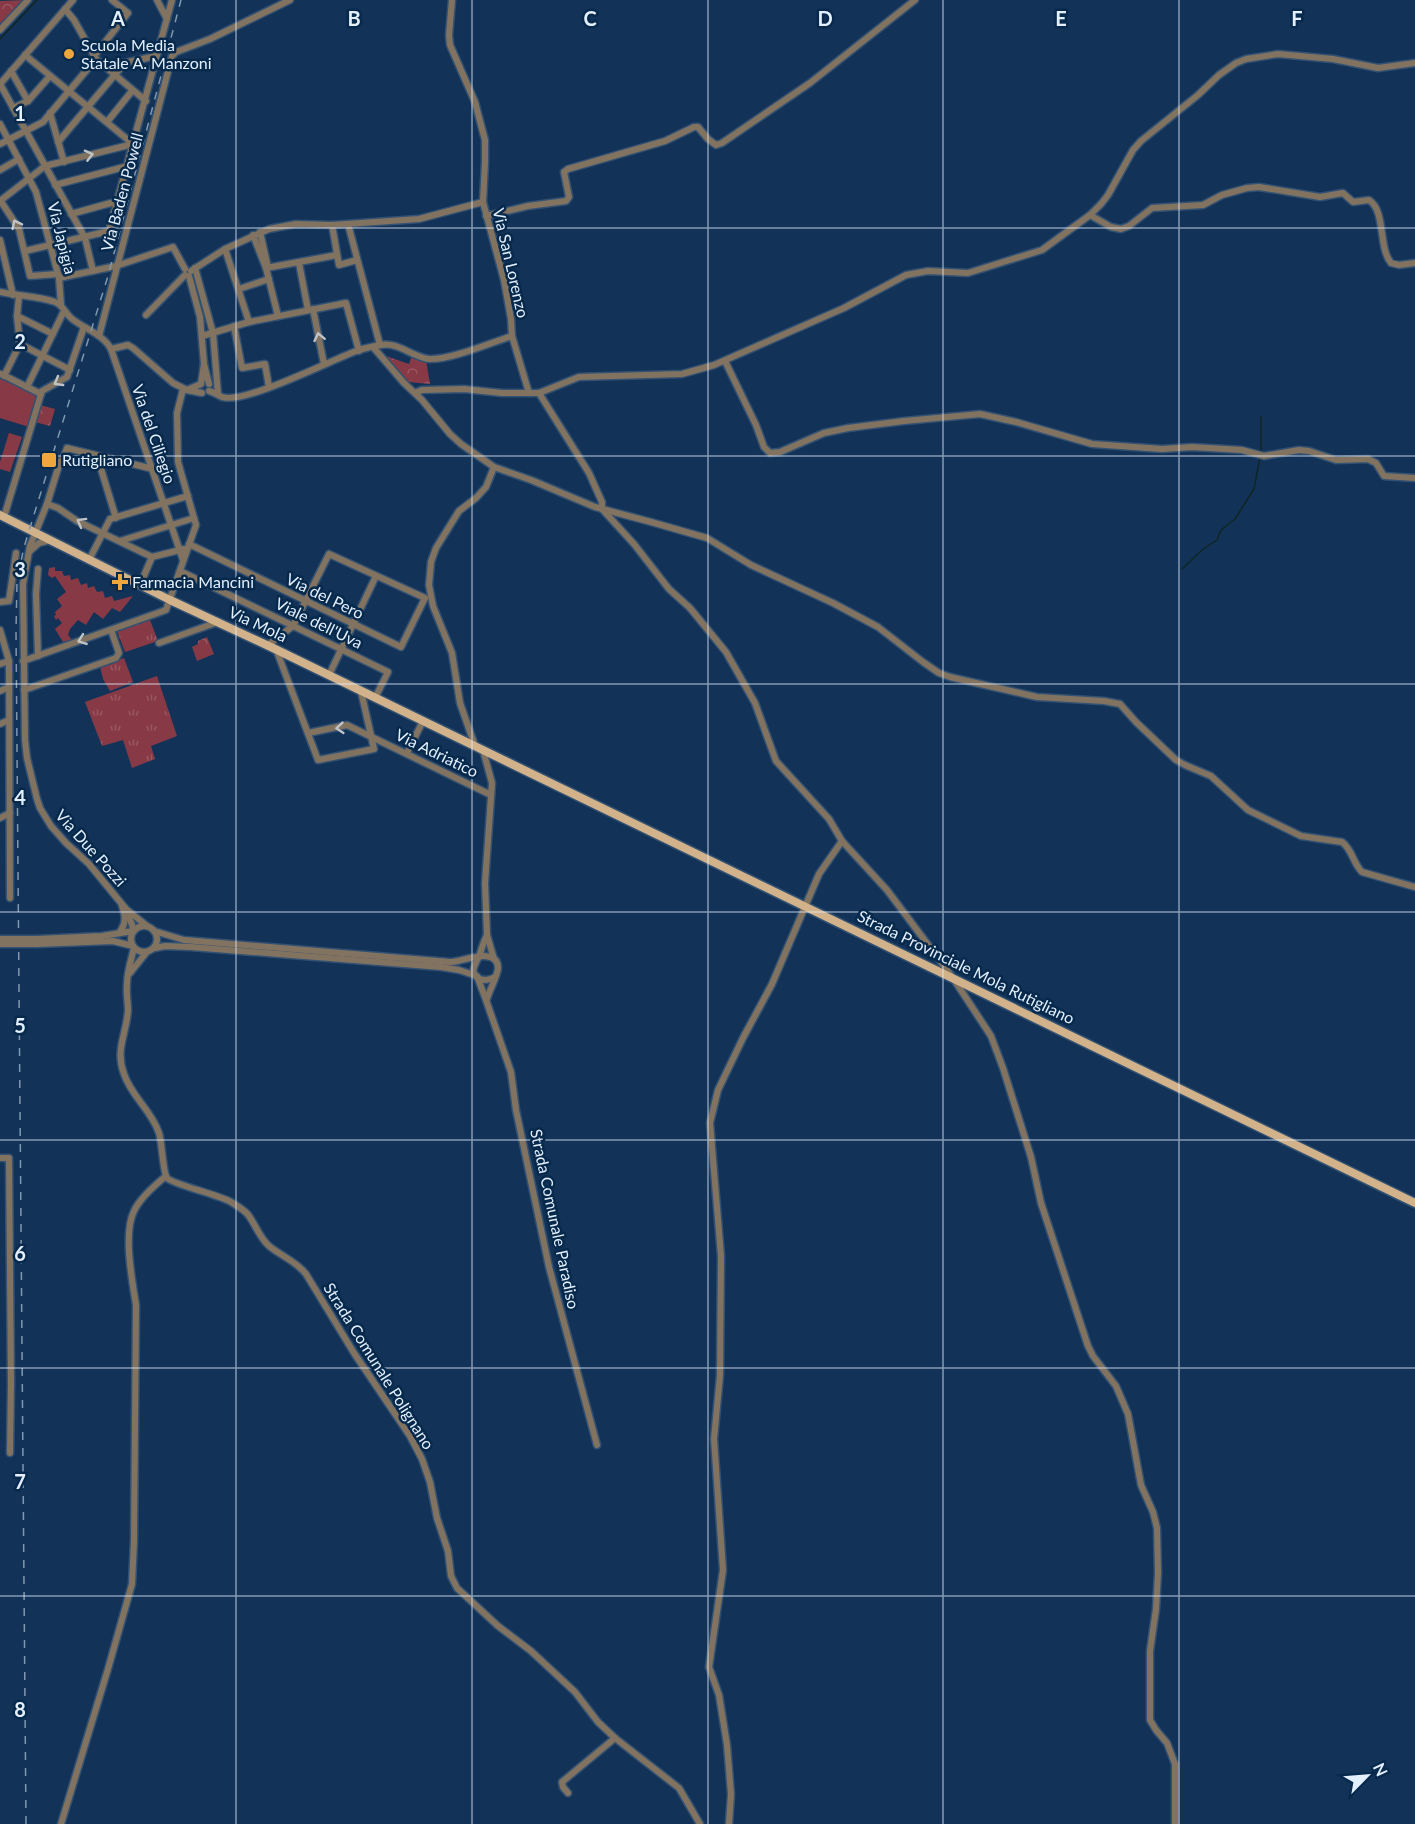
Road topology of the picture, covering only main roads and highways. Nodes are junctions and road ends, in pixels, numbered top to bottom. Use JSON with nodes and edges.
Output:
{"nodes":[{"id":1,"x":2,"y":516,"type":"edge"},
{"id":2,"x":503,"y":760,"type":"joint"},
{"id":3,"x":1415,"y":1203,"type":"edge"}],
"edges":[{"from":1,"to":2,"type":"main road","name":"Via Mola"},
{"from":2,"to":3,"type":"main road","name":"Strada Provinciale Mola Rutigliano"}]}
